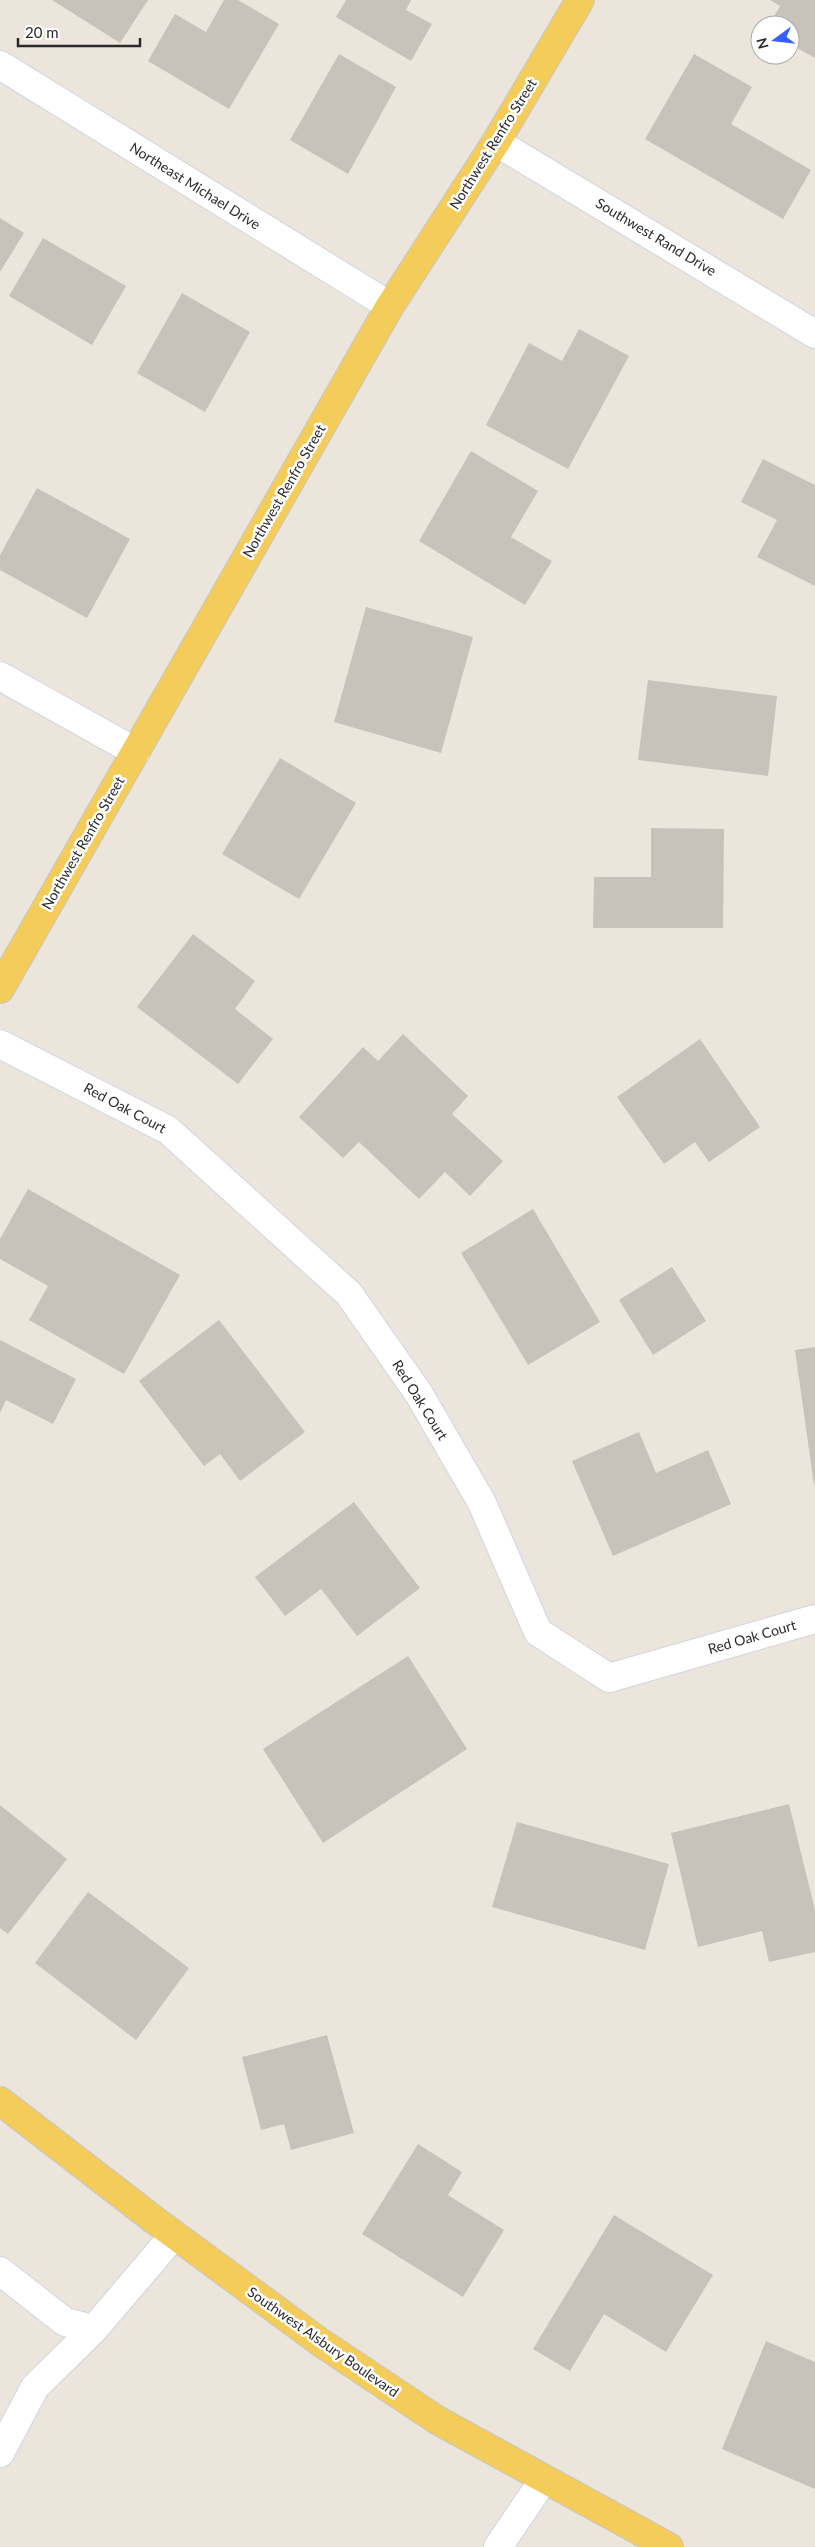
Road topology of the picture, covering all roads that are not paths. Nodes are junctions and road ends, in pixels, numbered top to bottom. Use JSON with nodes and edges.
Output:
{"nodes":[{"id":1,"x":580,"y":0,"type":"edge"},
{"id":2,"x":0,"y":65,"type":"edge"},
{"id":3,"x":496,"y":142,"type":"junction"},
{"id":4,"x":390,"y":306,"type":"junction"},
{"id":5,"x":815,"y":334,"type":"edge"},
{"id":6,"x":0,"y":676,"type":"edge"},
{"id":7,"x":136,"y":752,"type":"junction"},
{"id":8,"x":0,"y":989,"type":"edge"},
{"id":9,"x":0,"y":1044,"type":"edge"},
{"id":10,"x":815,"y":1619,"type":"edge"},
{"id":11,"x":0,"y":2101,"type":"edge"},
{"id":12,"x":174,"y":2235,"type":"junction"},
{"id":13,"x":0,"y":2271,"type":"edge"},
{"id":14,"x":94,"y":2329,"type":"junction"},
{"id":15,"x":0,"y":2453,"type":"edge"},
{"id":16,"x":544,"y":2479,"type":"junction"},
{"id":17,"x":498,"y":2547,"type":"edge"},
{"id":18,"x":669,"y":2547,"type":"edge"}],
"edges":[{"from":1,"to":3,"type":"main road","name":"Northwest Renfro Street"},
{"from":2,"to":4,"type":"street","name":"Northeast Michael Drive"},
{"from":3,"to":4,"type":"main road","name":"Northwest Renfro Street"},
{"from":3,"to":5,"type":"street","name":"Southwest Rand Drive"},
{"from":4,"to":7,"type":"main road","name":"Northwest Renfro Street"},
{"from":6,"to":7,"type":"street"},
{"from":7,"to":8,"type":"main road","name":"Northwest Renfro Street"},
{"from":9,"to":10,"type":"street","name":"Red Oak Court"},
{"from":11,"to":12,"type":"main road","name":"Southwest Alsbury Boulevard"},
{"from":12,"to":14,"type":"street"},
{"from":12,"to":16,"type":"main road","name":"Southwest Alsbury Boulevard"},
{"from":13,"to":14,"type":"street"},
{"from":14,"to":15,"type":"street"},
{"from":16,"to":17,"type":"street"},
{"from":16,"to":18,"type":"main road","name":"Southwest Alsbury Boulevard"}]}
